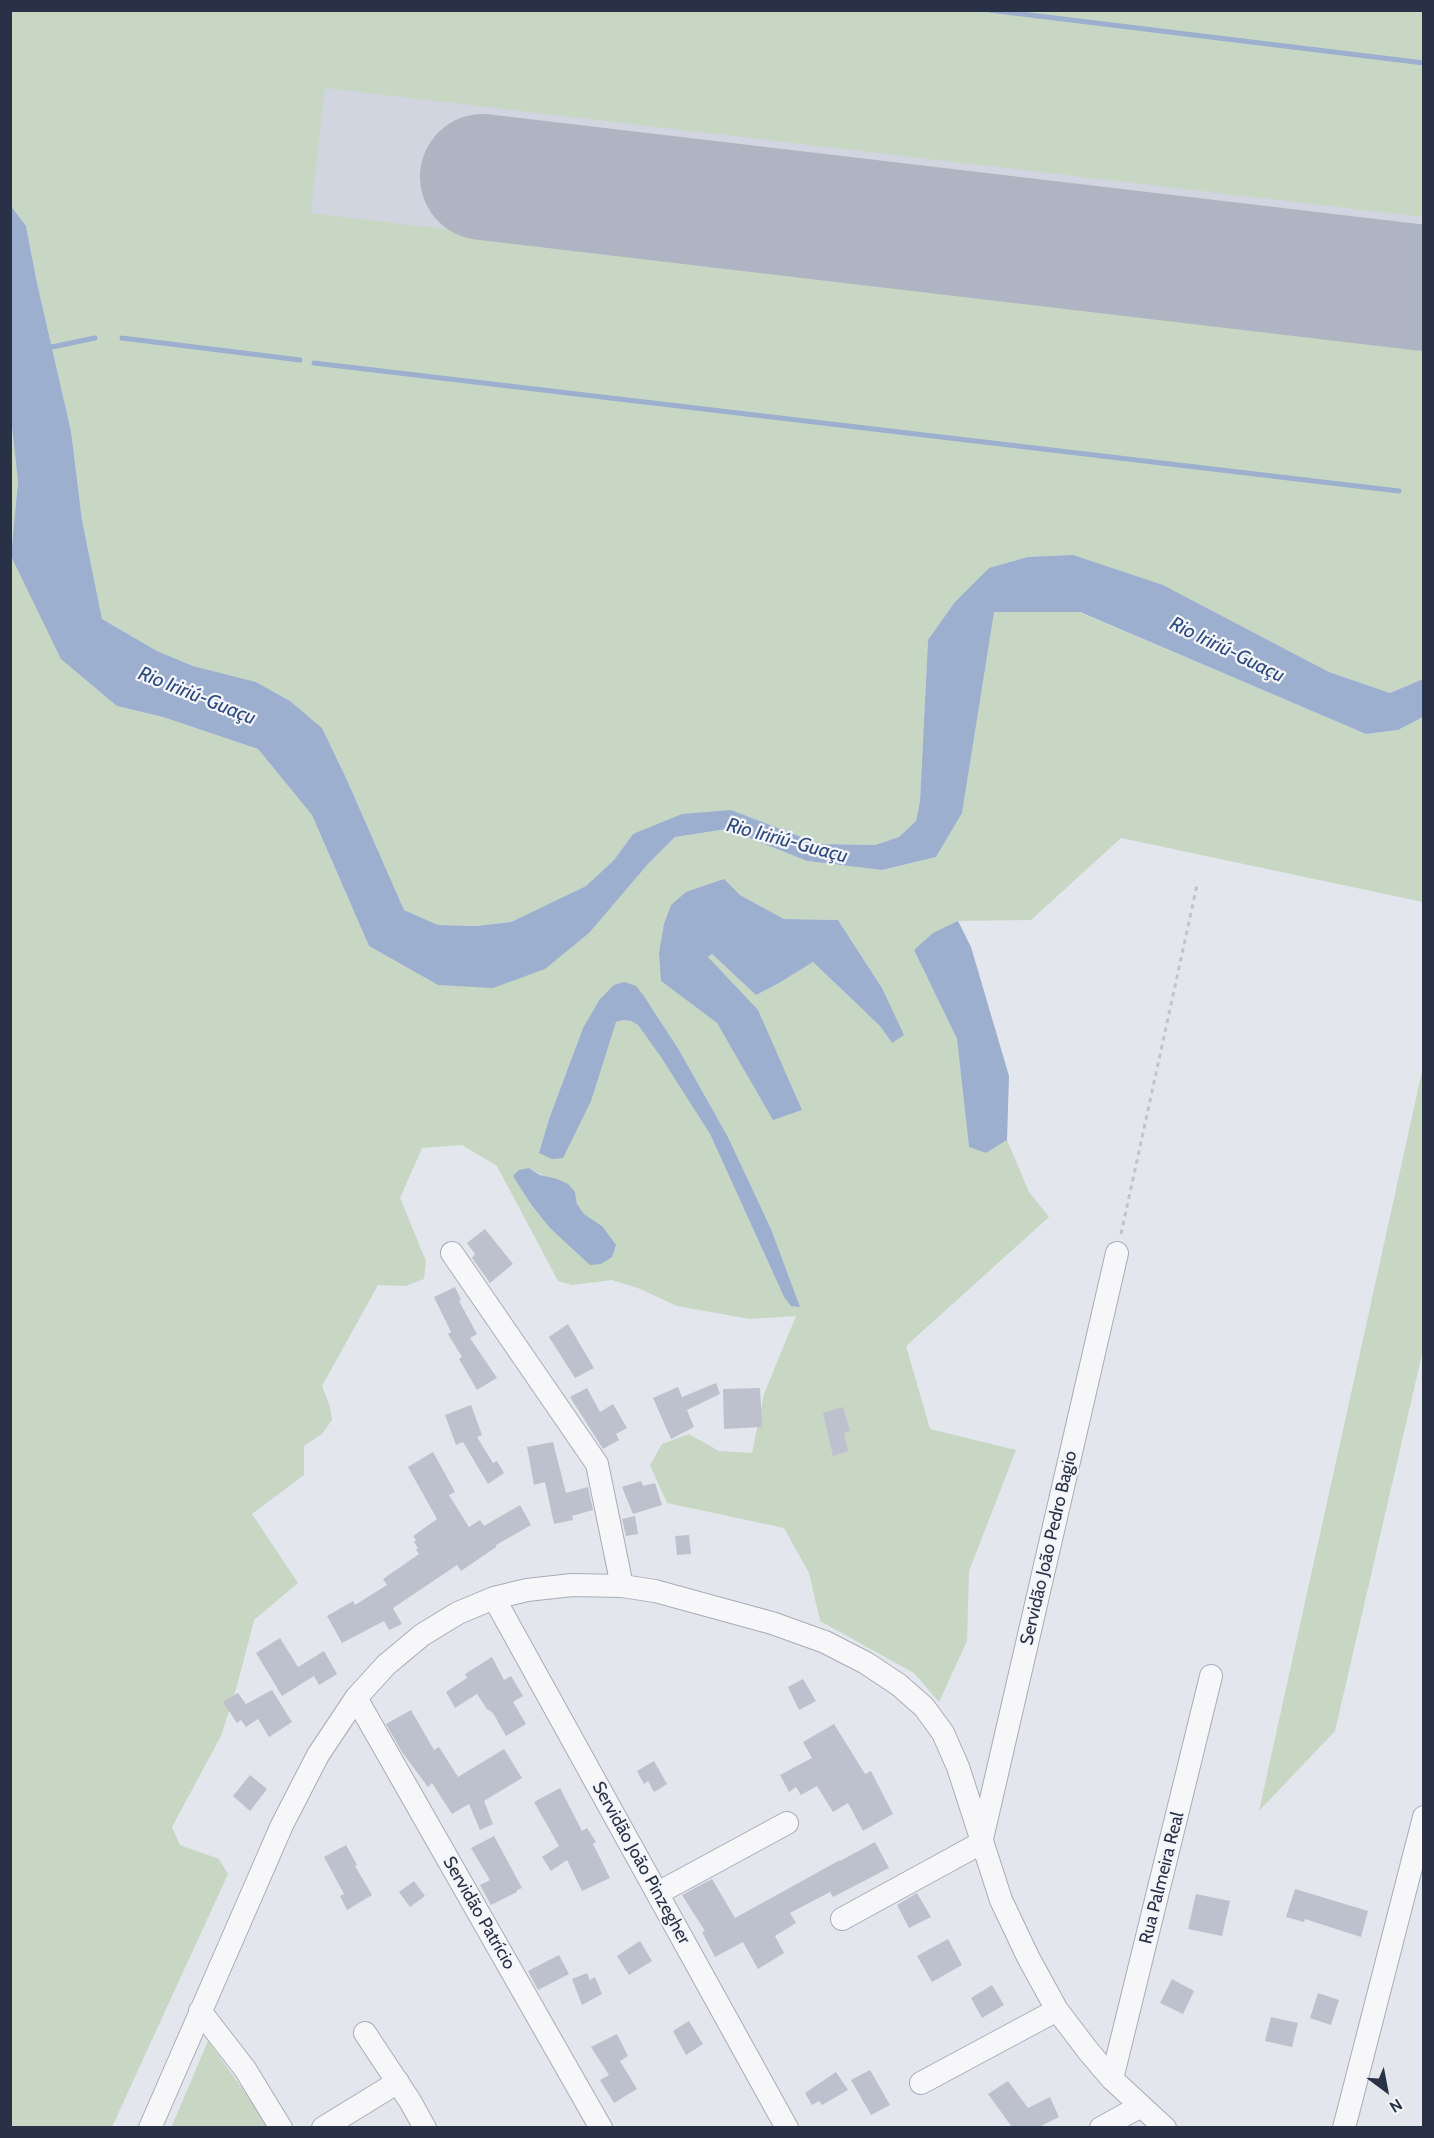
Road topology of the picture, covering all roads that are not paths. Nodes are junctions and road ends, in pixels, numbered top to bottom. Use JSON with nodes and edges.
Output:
{"nodes":[{"id":1,"x":452,"y":1253,"type":"dead end"},
{"id":2,"x":1117,"y":1253,"type":"road end"},
{"id":3,"x":622,"y":1586,"type":"junction"},
{"id":4,"x":494,"y":1598,"type":"junction"},
{"id":5,"x":1211,"y":1676,"type":"dead end"},
{"id":6,"x":357,"y":1698,"type":"junction"},
{"id":7,"x":1424,"y":1816,"type":"edge"},
{"id":8,"x":787,"y":1823,"type":"dead end"},
{"id":9,"x":981,"y":1843,"type":"junction"},
{"id":10,"x":658,"y":1893,"type":"junction"},
{"id":11,"x":842,"y":1919,"type":"dead end"},
{"id":12,"x":1057,"y":2010,"type":"junction"},
{"id":13,"x":200,"y":2011,"type":"junction"},
{"id":14,"x":365,"y":2033,"type":"dead end"},
{"id":15,"x":1112,"y":2079,"type":"junction"},
{"id":16,"x":398,"y":2082,"type":"junction"},
{"id":17,"x":921,"y":2083,"type":"dead end"},
{"id":18,"x":1141,"y":2106,"type":"junction"},
{"id":19,"x":150,"y":2127,"type":"edge"},
{"id":20,"x":281,"y":2127,"type":"edge"},
{"id":21,"x":323,"y":2127,"type":"edge"},
{"id":22,"x":425,"y":2127,"type":"edge"},
{"id":23,"x":601,"y":2127,"type":"edge"},
{"id":24,"x":788,"y":2127,"type":"edge"},
{"id":25,"x":1101,"y":2127,"type":"edge"},
{"id":26,"x":1165,"y":2127,"type":"edge"},
{"id":27,"x":1344,"y":2127,"type":"edge"}],
"edges":[{"from":1,"to":3,"type":"street"},
{"from":2,"to":9,"type":"street","name":"Servidão João Pedro Bagio"},
{"from":3,"to":4,"type":"street"},
{"from":3,"to":9,"type":"street"},
{"from":4,"to":6,"type":"street"},
{"from":4,"to":10,"type":"street","name":"Servidão João Pinzegher"},
{"from":5,"to":15,"type":"street","name":"Rua Palmeira Real"},
{"from":6,"to":13,"type":"street"},
{"from":6,"to":23,"type":"street","name":"Servidão Patrício"},
{"from":7,"to":27,"type":"street"},
{"from":8,"to":10,"type":"street"},
{"from":9,"to":11,"type":"street"},
{"from":9,"to":12,"type":"street"},
{"from":10,"to":24,"type":"street","name":"Servidão João Pinzegher"},
{"from":12,"to":15,"type":"street"},
{"from":12,"to":17,"type":"street"},
{"from":13,"to":19,"type":"street"},
{"from":13,"to":20,"type":"street"},
{"from":14,"to":16,"type":"street"},
{"from":15,"to":18,"type":"street"},
{"from":16,"to":21,"type":"street"},
{"from":16,"to":22,"type":"street"},
{"from":18,"to":25,"type":"street"},
{"from":18,"to":26,"type":"street"}]}
